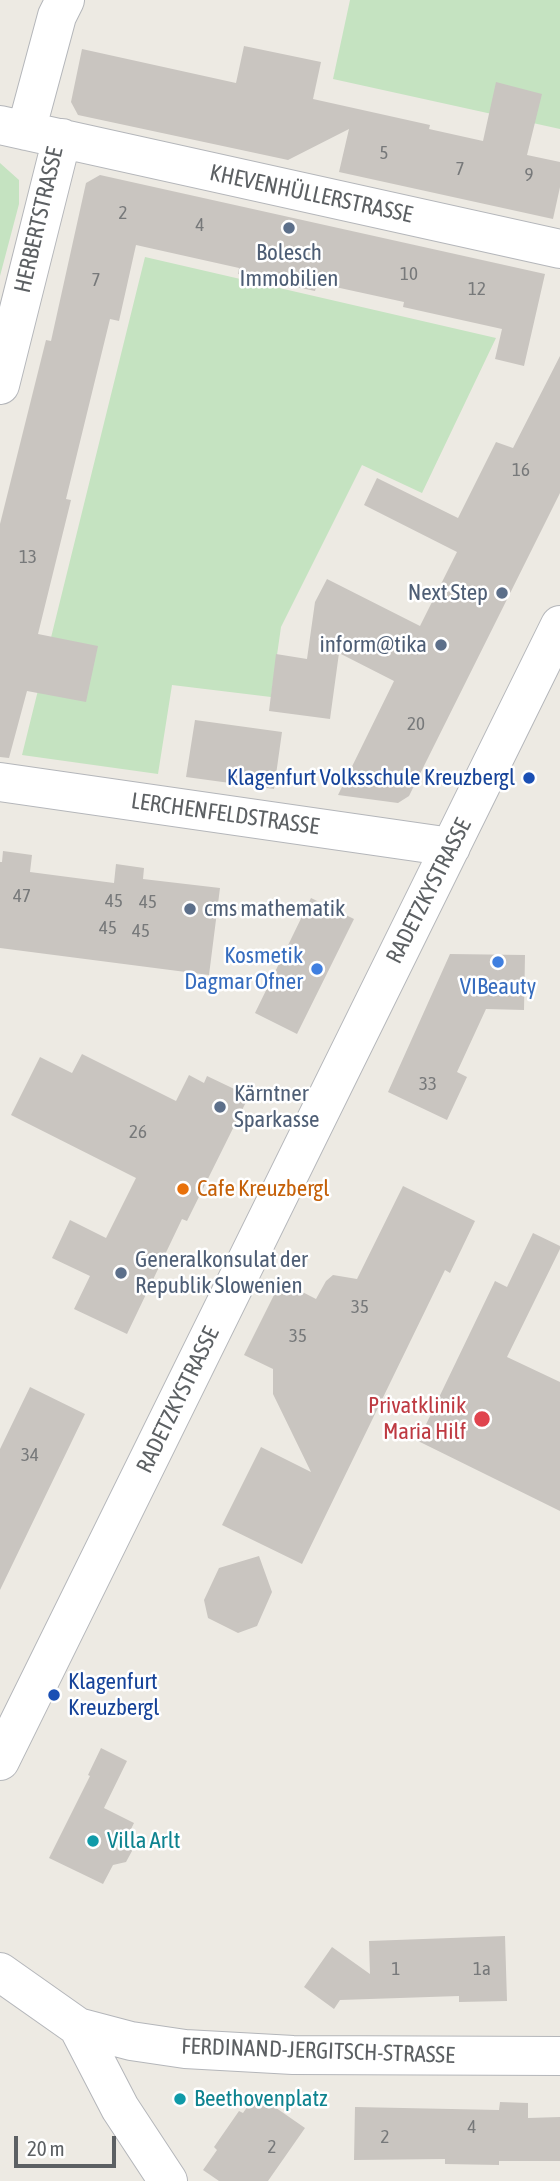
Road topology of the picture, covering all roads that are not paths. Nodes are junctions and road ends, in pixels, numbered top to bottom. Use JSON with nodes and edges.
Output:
{"nodes":[{"id":1,"x":65,"y":0,"type":"edge"},
{"id":2,"x":29,"y":131,"type":"edge"},
{"id":3,"x":560,"y":249,"type":"edge"},
{"id":4,"x":0,"y":385,"type":"edge"},
{"id":5,"x":560,"y":625,"type":"edge"},
{"id":6,"x":0,"y":782,"type":"edge"},
{"id":7,"x":451,"y":847,"type":"junction"},
{"id":8,"x":0,"y":1760,"type":"edge"},
{"id":9,"x":0,"y":1972,"type":"edge"},
{"id":10,"x":78,"y":2027,"type":"junction"},
{"id":11,"x":560,"y":2056,"type":"edge"},
{"id":12,"x":168,"y":2181,"type":"edge"}],
"edges":[{"from":1,"to":2,"type":"street","name":"HERBERTSTRASSE"},
{"from":2,"to":3,"type":"street","name":"KHEVENHÜLLERSTRASSE"},
{"from":2,"to":4,"type":"street","name":"HERBERTSTRASSE"},
{"from":5,"to":7,"type":"street","name":"RADETZKYSTRASSE"},
{"from":6,"to":7,"type":"street","name":"LERCHENFELDSTRASSE"},
{"from":7,"to":8,"type":"street","name":"RADETZKYSTRASSE"},
{"from":9,"to":10,"type":"street"},
{"from":10,"to":11,"type":"street","name":"FERDINAND-JERGITSCH-STRASSE"},
{"from":10,"to":12,"type":"street"}]}
